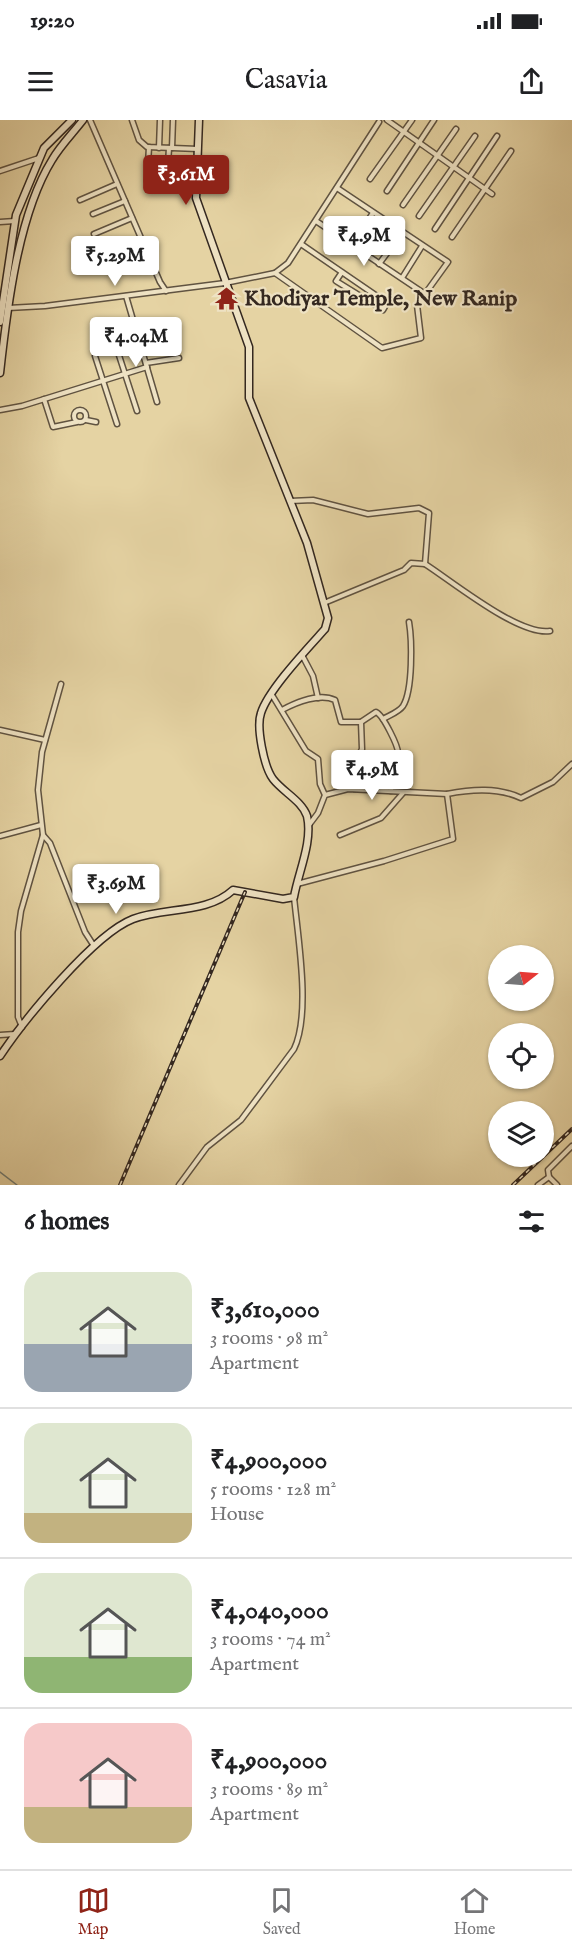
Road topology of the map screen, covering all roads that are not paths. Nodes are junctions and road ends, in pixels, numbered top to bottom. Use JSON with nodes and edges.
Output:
{"nodes":[{"id":1,"x":72,"y":120,"type":"edge"},
{"id":2,"x":83,"y":120,"type":"edge"},
{"id":3,"x":90,"y":120,"type":"edge"},
{"id":4,"x":132,"y":120,"type":"edge"},
{"id":5,"x":160,"y":120,"type":"edge"},
{"id":6,"x":173,"y":120,"type":"edge"},
{"id":7,"x":199,"y":120,"type":"edge"},
{"id":8,"x":386,"y":120,"type":"edge"},
{"id":9,"x":412,"y":120,"type":"edge"},
{"id":10,"x":434,"y":120,"type":"edge"},
{"id":11,"x":378,"y":121,"type":"edge"},
{"id":12,"x":456,"y":129,"type":"dead end"},
{"id":13,"x":404,"y":133,"type":"junction"},
{"id":14,"x":475,"y":136,"type":"dead end"},
{"id":15,"x":497,"y":136,"type":"dead end"},
{"id":16,"x":418,"y":143,"type":"junction"},
{"id":17,"x":149,"y":147,"type":"junction"},
{"id":18,"x":159,"y":148,"type":"junction"},
{"id":19,"x":170,"y":148,"type":"junction"},
{"id":20,"x":199,"y":149,"type":"junction"},
{"id":21,"x":511,"y":151,"type":"dead end"},
{"id":22,"x":438,"y":156,"type":"junction"},
{"id":23,"x":40,"y":158,"type":"junction"},
{"id":24,"x":452,"y":166,"type":"junction"},
{"id":25,"x":0,"y":171,"type":"edge"},
{"id":26,"x":469,"y":178,"type":"junction"},
{"id":27,"x":370,"y":179,"type":"dead end"},
{"id":28,"x":167,"y":180,"type":"dead end"},
{"id":29,"x":147,"y":181,"type":"dead end"},
{"id":30,"x":117,"y":184,"type":"junction"},
{"id":31,"x":337,"y":188,"type":"junction"},
{"id":32,"x":485,"y":189,"type":"junction"},
{"id":33,"x":387,"y":191,"type":"dead end"},
{"id":34,"x":492,"y":194,"type":"dead end"},
{"id":35,"x":80,"y":200,"type":"dead end"},
{"id":36,"x":125,"y":201,"type":"junction"},
{"id":37,"x":404,"y":205,"type":"dead end"},
{"id":38,"x":373,"y":213,"type":"junction"},
{"id":39,"x":93,"y":214,"type":"dead end"},
{"id":40,"x":419,"y":216,"type":"dead end"},
{"id":41,"x":132,"y":218,"type":"junction"},
{"id":42,"x":16,"y":220,"type":"junction"},
{"id":43,"x":316,"y":221,"type":"junction"},
{"id":44,"x":0,"y":222,"type":"edge"},
{"id":45,"x":435,"y":229,"type":"dead end"},
{"id":46,"x":402,"y":233,"type":"junction"},
{"id":47,"x":94,"y":234,"type":"dead end"},
{"id":48,"x":452,"y":237,"type":"dead end"},
{"id":49,"x":300,"y":244,"type":"junction"},
{"id":50,"x":351,"y":245,"type":"junction"},
{"id":51,"x":422,"y":246,"type":"junction"},
{"id":52,"x":379,"y":264,"type":"junction"},
{"id":53,"x":342,"y":272,"type":"junction"},
{"id":54,"x":275,"y":273,"type":"junction"},
{"id":55,"x":402,"y":278,"type":"junction"},
{"id":56,"x":225,"y":283,"type":"junction"},
{"id":57,"x":166,"y":291,"type":"junction"},
{"id":58,"x":425,"y":294,"type":"junction"},
{"id":59,"x":126,"y":296,"type":"junction"},
{"id":60,"x":3,"y":308,"type":"edge"},
{"id":61,"x":0,"y":322,"type":"edge"},
{"id":62,"x":173,"y":335,"type":"dead end"},
{"id":63,"x":140,"y":340,"type":"junction"},
{"id":64,"x":115,"y":343,"type":"dead end"},
{"id":65,"x":95,"y":356,"type":"dead end"},
{"id":66,"x":178,"y":358,"type":"dead end"},
{"id":67,"x":147,"y":365,"type":"junction"},
{"id":68,"x":0,"y":373,"type":"edge"},
{"id":69,"x":125,"y":374,"type":"junction"},
{"id":70,"x":103,"y":381,"type":"junction"},
{"id":71,"x":44,"y":399,"type":"junction"},
{"id":72,"x":158,"y":402,"type":"dead end"},
{"id":73,"x":0,"y":410,"type":"edge"},
{"id":74,"x":137,"y":411,"type":"dead end"},
{"id":75,"x":86,"y":420,"type":"junction"},
{"id":76,"x":77,"y":422,"type":"junction"},
{"id":77,"x":96,"y":422,"type":"dead end"},
{"id":78,"x":117,"y":424,"type":"dead end"},
{"id":79,"x":290,"y":501,"type":"junction"},
{"id":80,"x":426,"y":564,"type":"junction"},
{"id":81,"x":324,"y":603,"type":"junction"},
{"id":82,"x":409,"y":622,"type":"dead end"},
{"id":83,"x":550,"y":631,"type":"dead end"},
{"id":84,"x":302,"y":656,"type":"junction"},
{"id":85,"x":61,"y":684,"type":"dead end"},
{"id":86,"x":272,"y":694,"type":"junction"},
{"id":87,"x":318,"y":698,"type":"junction"},
{"id":88,"x":282,"y":710,"type":"junction"},
{"id":89,"x":383,"y":719,"type":"junction"},
{"id":90,"x":361,"y":722,"type":"junction"},
{"id":91,"x":0,"y":730,"type":"edge"},
{"id":92,"x":45,"y":740,"type":"junction"},
{"id":93,"x":572,"y":764,"type":"edge"},
{"id":94,"x":355,"y":789,"type":"junction"},
{"id":95,"x":391,"y":791,"type":"junction"},
{"id":96,"x":403,"y":793,"type":"junction"},
{"id":97,"x":447,"y":794,"type":"junction"},
{"id":98,"x":325,"y":795,"type":"junction"},
{"id":99,"x":41,"y":825,"type":"junction"},
{"id":100,"x":308,"y":826,"type":"junction"},
{"id":101,"x":43,"y":835,"type":"junction"},
{"id":102,"x":340,"y":835,"type":"dead end"},
{"id":103,"x":0,"y":836,"type":"edge"},
{"id":104,"x":296,"y":884,"type":"junction"},
{"id":105,"x":294,"y":897,"type":"junction"},
{"id":106,"x":94,"y":946,"type":"junction"},
{"id":107,"x":22,"y":1027,"type":"junction"},
{"id":108,"x":15,"y":1034,"type":"junction"},
{"id":109,"x":0,"y":1035,"type":"edge"},
{"id":110,"x":0,"y":1056,"type":"edge"},
{"id":111,"x":572,"y":1146,"type":"edge"},
{"id":112,"x":549,"y":1177,"type":"junction"},
{"id":113,"x":181,"y":1183,"type":"edge"},
{"id":114,"x":538,"y":1185,"type":"edge"},
{"id":115,"x":556,"y":1185,"type":"edge"}],
"edges":[{"from":1,"to":23,"type":"street"},
{"from":2,"to":60,"type":"street"},
{"from":3,"to":30,"type":"street"},
{"from":4,"to":17,"type":"street"},
{"from":5,"to":18,"type":"street"},
{"from":6,"to":19,"type":"street"},
{"from":7,"to":20,"type":"street"},
{"from":8,"to":11,"type":"street"},
{"from":8,"to":13,"type":"street"},
{"from":9,"to":13,"type":"street"},
{"from":10,"to":16,"type":"street"},
{"from":11,"to":31,"type":"street"},
{"from":12,"to":22,"type":"street"},
{"from":13,"to":16,"type":"street"},
{"from":13,"to":27,"type":"street"},
{"from":14,"to":24,"type":"street"},
{"from":15,"to":26,"type":"street"},
{"from":16,"to":22,"type":"street"},
{"from":16,"to":33,"type":"street"},
{"from":17,"to":18,"type":"street"},
{"from":17,"to":29,"type":"street"},
{"from":18,"to":19,"type":"street"},
{"from":19,"to":20,"type":"street"},
{"from":19,"to":28,"type":"street"},
{"from":20,"to":56,"type":"street"},
{"from":21,"to":32,"type":"street"},
{"from":22,"to":24,"type":"street"},
{"from":22,"to":37,"type":"street"},
{"from":23,"to":25,"type":"street"},
{"from":23,"to":42,"type":"street"},
{"from":24,"to":26,"type":"street"},
{"from":24,"to":40,"type":"street"},
{"from":26,"to":32,"type":"street"},
{"from":26,"to":45,"type":"street"},
{"from":30,"to":35,"type":"street"},
{"from":30,"to":36,"type":"street"},
{"from":31,"to":38,"type":"street"},
{"from":31,"to":43,"type":"street"},
{"from":32,"to":34,"type":"street"},
{"from":32,"to":48,"type":"street"},
{"from":36,"to":39,"type":"street"},
{"from":36,"to":41,"type":"street"},
{"from":38,"to":46,"type":"street"},
{"from":38,"to":50,"type":"street"},
{"from":41,"to":47,"type":"street"},
{"from":41,"to":57,"type":"street"},
{"from":42,"to":44,"type":"street"},
{"from":42,"to":60,"type":"street"},
{"from":43,"to":49,"type":"street"},
{"from":43,"to":50,"type":"street"},
{"from":46,"to":51,"type":"street"},
{"from":46,"to":52,"type":"street"},
{"from":49,"to":53,"type":"street"},
{"from":49,"to":54,"type":"street"},
{"from":50,"to":52,"type":"street"},
{"from":51,"to":55,"type":"street"},
{"from":51,"to":58,"type":"street"},
{"from":52,"to":55,"type":"street"},
{"from":53,"to":53,"type":"street"},
{"from":54,"to":56,"type":"street"},
{"from":54,"to":58,"type":"street"},
{"from":55,"to":58,"type":"street"},
{"from":56,"to":57,"type":"street"},
{"from":56,"to":79,"type":"street"},
{"from":57,"to":59,"type":"street"},
{"from":59,"to":60,"type":"street"},
{"from":59,"to":63,"type":"street"},
{"from":60,"to":61,"type":"street"},
{"from":60,"to":68,"type":"street"},
{"from":62,"to":63,"type":"street"},
{"from":63,"to":67,"type":"street"},
{"from":64,"to":69,"type":"street"},
{"from":65,"to":70,"type":"street"},
{"from":66,"to":67,"type":"street"},
{"from":67,"to":69,"type":"street"},
{"from":67,"to":72,"type":"street"},
{"from":69,"to":70,"type":"street"},
{"from":69,"to":74,"type":"street"},
{"from":70,"to":71,"type":"street"},
{"from":70,"to":78,"type":"street"},
{"from":71,"to":73,"type":"street"},
{"from":71,"to":76,"type":"street"},
{"from":75,"to":76,"type":"street"},
{"from":75,"to":76,"type":"street"},
{"from":75,"to":77,"type":"street"},
{"from":79,"to":80,"type":"street"},
{"from":79,"to":81,"type":"street"},
{"from":80,"to":81,"type":"street"},
{"from":80,"to":83,"type":"street"},
{"from":81,"to":84,"type":"street"},
{"from":82,"to":89,"type":"street"},
{"from":84,"to":86,"type":"street"},
{"from":84,"to":87,"type":"street"},
{"from":85,"to":92,"type":"street"},
{"from":86,"to":88,"type":"street"},
{"from":86,"to":100,"type":"street"},
{"from":87,"to":88,"type":"street"},
{"from":87,"to":90,"type":"street"},
{"from":88,"to":98,"type":"street"},
{"from":89,"to":90,"type":"street"},
{"from":89,"to":95,"type":"street"},
{"from":90,"to":94,"type":"street"},
{"from":91,"to":92,"type":"street"},
{"from":92,"to":99,"type":"street"},
{"from":93,"to":97,"type":"street"},
{"from":94,"to":95,"type":"street"},
{"from":94,"to":98,"type":"street"},
{"from":95,"to":96,"type":"street"},
{"from":96,"to":97,"type":"street"},
{"from":96,"to":102,"type":"street"},
{"from":97,"to":104,"type":"street"},
{"from":98,"to":100,"type":"street"},
{"from":99,"to":101,"type":"street"},
{"from":99,"to":103,"type":"street"},
{"from":100,"to":104,"type":"street"},
{"from":101,"to":106,"type":"street"},
{"from":101,"to":107,"type":"street"},
{"from":104,"to":105,"type":"street"},
{"from":105,"to":106,"type":"street"},
{"from":105,"to":113,"type":"street"},
{"from":106,"to":107,"type":"street"},
{"from":107,"to":108,"type":"street"},
{"from":108,"to":109,"type":"street"},
{"from":108,"to":110,"type":"street"},
{"from":111,"to":112,"type":"street"},
{"from":112,"to":114,"type":"street"},
{"from":112,"to":115,"type":"street"}]}
